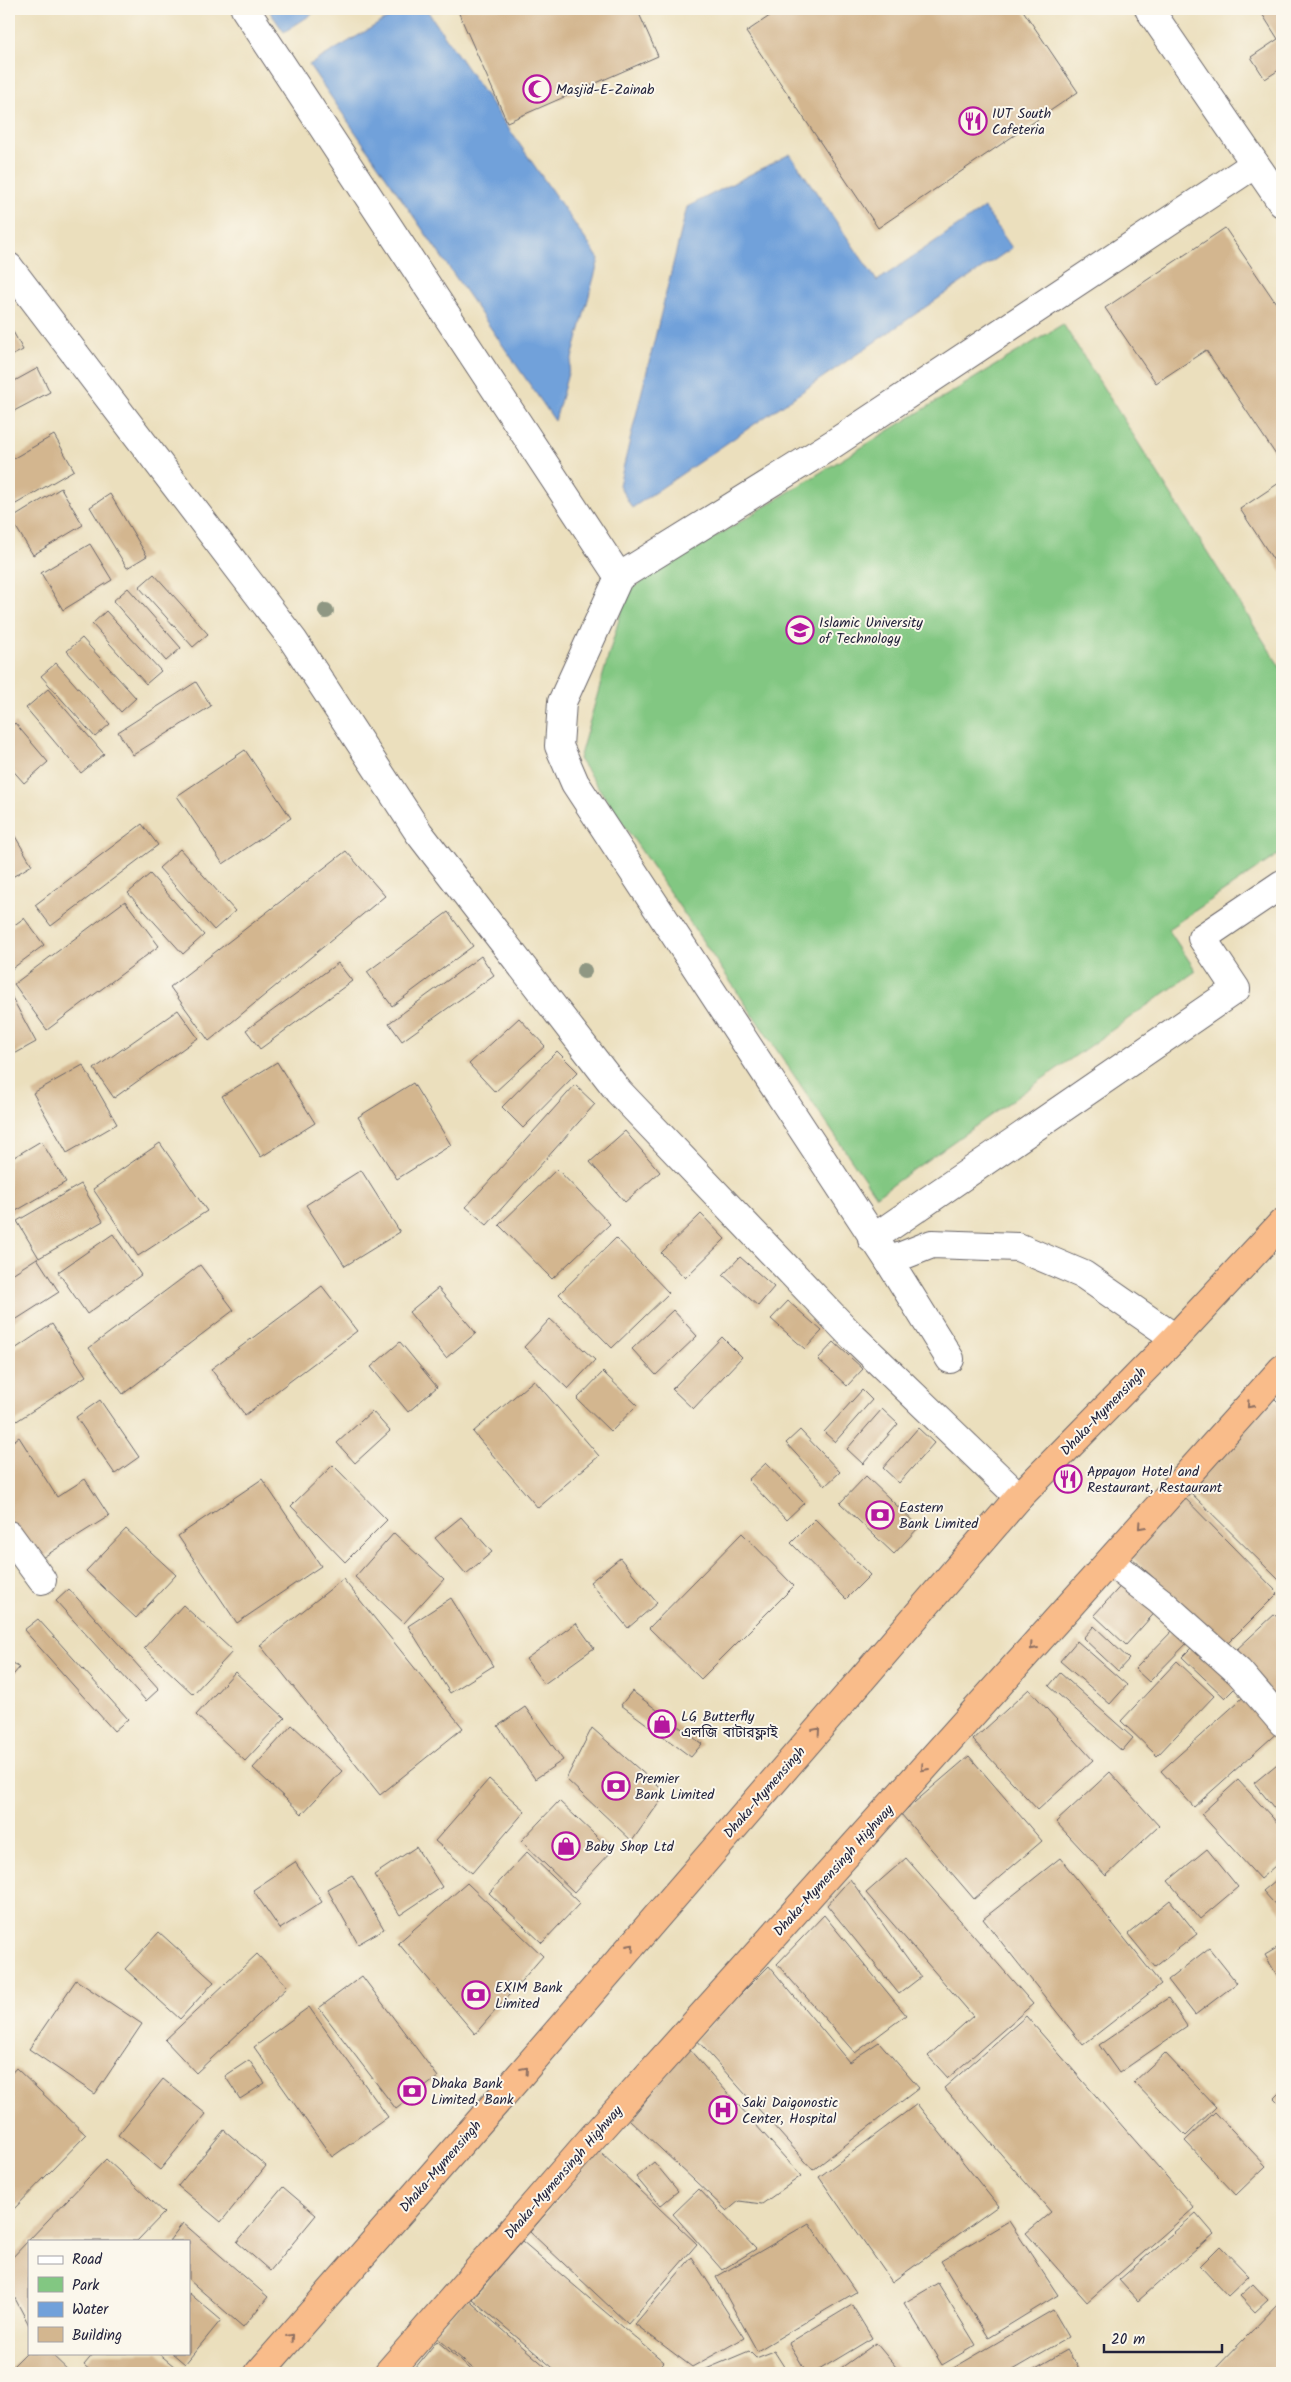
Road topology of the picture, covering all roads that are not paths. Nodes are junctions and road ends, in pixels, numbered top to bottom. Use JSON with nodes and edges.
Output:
{"nodes":[{"id":1,"x":245,"y":9,"type":"edge"},
{"id":2,"x":1149,"y":9,"type":"edge"},
{"id":3,"x":1255,"y":164,"type":"junction"},
{"id":4,"x":1282,"y":204,"type":"edge"},
{"id":5,"x":9,"y":267,"type":"edge"},
{"id":6,"x":619,"y":577,"type":"junction"},
{"id":7,"x":1282,"y":884,"type":"edge"},
{"id":8,"x":1282,"y":1223,"type":"edge"},
{"id":9,"x":872,"y":1238,"type":"junction"},
{"id":10,"x":889,"y":1261,"type":"junction"},
{"id":11,"x":1175,"y":1338,"type":"junction"},
{"id":12,"x":950,"y":1359,"type":"dead end"},
{"id":13,"x":1282,"y":1369,"type":"edge"},
{"id":14,"x":1019,"y":1497,"type":"junction"},
{"id":15,"x":9,"y":1535,"type":"edge"},
{"id":16,"x":1110,"y":1562,"type":"junction"},
{"id":17,"x":42,"y":1580,"type":"dead end"},
{"id":18,"x":1282,"y":1722,"type":"edge"},
{"id":19,"x":258,"y":2373,"type":"edge"},
{"id":20,"x":388,"y":2373,"type":"edge"}],
"edges":[{"from":1,"to":6,"type":"street"},
{"from":2,"to":3,"type":"street"},
{"from":3,"to":4,"type":"street"},
{"from":3,"to":6,"type":"street"},
{"from":5,"to":14,"type":"street"},
{"from":6,"to":9,"type":"street"},
{"from":7,"to":9,"type":"street"},
{"from":8,"to":11,"type":"highway","name":"Dhaka-Mymensingh"},
{"from":9,"to":10,"type":"street"},
{"from":10,"to":11,"type":"street"},
{"from":10,"to":12,"type":"street"},
{"from":11,"to":14,"type":"highway","name":"Dhaka-Mymensingh"},
{"from":13,"to":16,"type":"highway","name":"Dhaka-Mymensingh Highway","one_way":true},
{"from":19,"to":14,"type":"highway","name":"Dhaka-Mymensingh","one_way":true},
{"from":15,"to":17,"type":"street"},
{"from":16,"to":18,"type":"street"},
{"from":16,"to":20,"type":"highway","name":"Dhaka-Mymensingh Highway","one_way":true}]}
